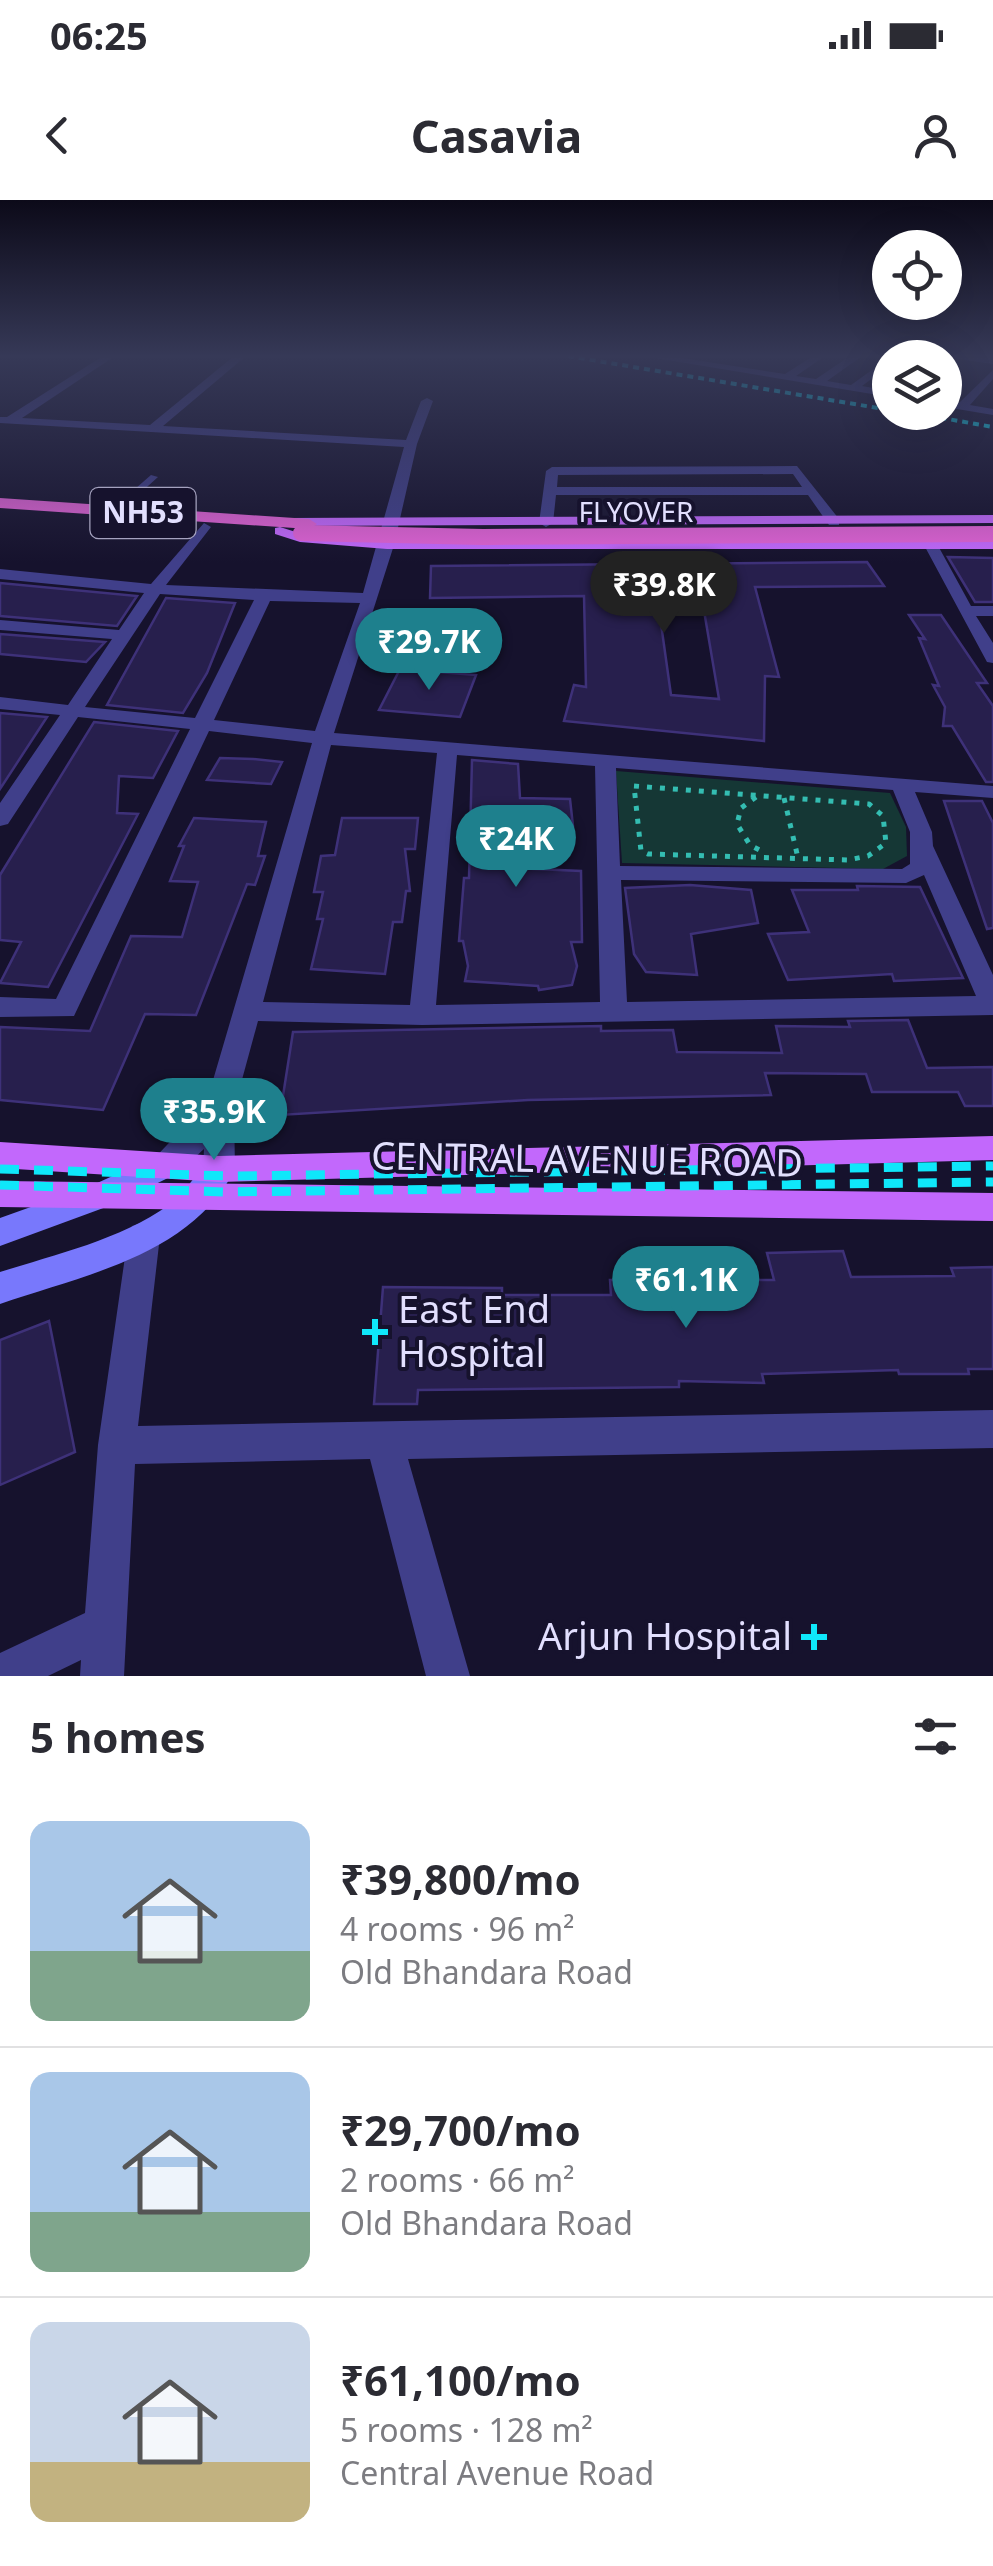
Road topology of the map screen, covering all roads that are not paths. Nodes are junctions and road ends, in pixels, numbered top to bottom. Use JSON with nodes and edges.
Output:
{"nodes":[{"id":1,"x":76,"y":425,"type":"edge"},
{"id":2,"x":157,"y":425,"type":"edge"},
{"id":3,"x":418,"y":425,"type":"edge"},
{"id":4,"x":151,"y":430,"type":"junction"},
{"id":5,"x":411,"y":444,"type":"junction"},
{"id":6,"x":154,"y":477,"type":"dead end"},
{"id":7,"x":0,"y":503,"type":"edge"},
{"id":8,"x":115,"y":511,"type":"junction"},
{"id":9,"x":0,"y":512,"type":"edge"},
{"id":10,"x":389,"y":522,"type":"junction"},
{"id":11,"x":834,"y":522,"type":"junction"},
{"id":12,"x":546,"y":523,"type":"junction"},
{"id":13,"x":283,"y":526,"type":"junction"},
{"id":14,"x":204,"y":527,"type":"junction"},
{"id":15,"x":993,"y":527,"type":"edge"},
{"id":16,"x":387,"y":545,"type":"junction"},
{"id":17,"x":993,"y":545,"type":"edge"},
{"id":18,"x":931,"y":546,"type":"junction"},
{"id":19,"x":0,"y":574,"type":"edge"},
{"id":20,"x":154,"y":589,"type":"junction"},
{"id":21,"x":264,"y":596,"type":"junction"},
{"id":22,"x":370,"y":598,"type":"junction"},
{"id":23,"x":966,"y":611,"type":"junction"},
{"id":24,"x":993,"y":611,"type":"edge"},
{"id":25,"x":0,"y":625,"type":"edge"},
{"id":26,"x":122,"y":636,"type":"junction"},
{"id":27,"x":993,"y":658,"type":"edge"},
{"id":28,"x":0,"y":703,"type":"edge"},
{"id":29,"x":73,"y":712,"type":"junction"},
{"id":30,"x":200,"y":727,"type":"junction"},
{"id":31,"x":322,"y":738,"type":"junction"},
{"id":32,"x":448,"y":748,"type":"junction"},
{"id":33,"x":605,"y":761,"type":"junction"},
{"id":34,"x":901,"y":784,"type":"junction"},
{"id":35,"x":993,"y":792,"type":"edge"},
{"id":36,"x":0,"y":819,"type":"edge"},
{"id":37,"x":925,"y":851,"type":"junction"},
{"id":38,"x":610,"y":873,"type":"junction"},
{"id":39,"x":993,"y":1005,"type":"edge"},
{"id":40,"x":0,"y":1008,"type":"edge"},
{"id":41,"x":246,"y":1011,"type":"junction"},
{"id":42,"x":614,"y":1012,"type":"junction"},
{"id":43,"x":422,"y":1015,"type":"junction"},
{"id":44,"x":219,"y":1109,"type":"junction"},
{"id":45,"x":993,"y":1148,"type":"edge"},
{"id":46,"x":0,"y":1155,"type":"edge"},
{"id":47,"x":161,"y":1167,"type":"junction"},
{"id":48,"x":212,"y":1182,"type":"junction"},
{"id":49,"x":0,"y":1194,"type":"edge"},
{"id":50,"x":106,"y":1194,"type":"junction"},
{"id":51,"x":993,"y":1207,"type":"edge"},
{"id":52,"x":0,"y":1232,"type":"edge"},
{"id":53,"x":144,"y":1236,"type":"junction"},
{"id":54,"x":0,"y":1288,"type":"edge"},
{"id":55,"x":993,"y":1429,"type":"edge"},
{"id":56,"x":384,"y":1440,"type":"junction"},
{"id":57,"x":117,"y":1445,"type":"junction"},
{"id":58,"x":105,"y":1626,"type":"junction"},
{"id":59,"x":0,"y":1676,"type":"edge"},
{"id":60,"x":102,"y":1676,"type":"edge"},
{"id":61,"x":448,"y":1676,"type":"edge"}],
"edges":[{"from":1,"to":4,"type":"street"},
{"from":2,"to":4,"type":"street"},
{"from":3,"to":5,"type":"street"},
{"from":4,"to":5,"type":"street"},
{"from":5,"to":10,"type":"street"},
{"from":6,"to":8,"type":"lane"},
{"from":7,"to":8,"type":"highway","number":"NH53"},
{"from":8,"to":13,"type":"highway","number":"NH53"},
{"from":9,"to":14,"type":"highway","number":"NH53"},
{"from":10,"to":12,"type":"main road","number":"NH53"},
{"from":10,"to":13,"type":"main road","number":"NH53"},
{"from":10,"to":16,"type":"street"},
{"from":11,"to":12,"type":"main road","number":"NH53"},
{"from":11,"to":12,"type":"street"},
{"from":11,"to":15,"type":"main road","number":"NH53"},
{"from":13,"to":14,"type":"highway","number":"NH53"},
{"from":13,"to":15,"type":"highway","name":"FLYOVER","bridge":true},
{"from":13,"to":16,"type":"main road","number":"NH53"},
{"from":14,"to":20,"type":"street"},
{"from":16,"to":18,"type":"main road","number":"NH53"},
{"from":16,"to":22,"type":"street"},
{"from":17,"to":18,"type":"main road","number":"NH53"},
{"from":18,"to":23,"type":"street"},
{"from":19,"to":20,"type":"street"},
{"from":20,"to":21,"type":"street"},
{"from":20,"to":26,"type":"street"},
{"from":21,"to":22,"type":"street"},
{"from":21,"to":30,"type":"street"},
{"from":22,"to":31,"type":"street"},
{"from":23,"to":24,"type":"street"},
{"from":23,"to":27,"type":"street"},
{"from":25,"to":26,"type":"street"},
{"from":26,"to":29,"type":"street"},
{"from":28,"to":29,"type":"street"},
{"from":29,"to":30,"type":"street"},
{"from":29,"to":36,"type":"street"},
{"from":30,"to":31,"type":"street"},
{"from":30,"to":40,"type":"street"},
{"from":31,"to":32,"type":"street"},
{"from":31,"to":41,"type":"street"},
{"from":32,"to":33,"type":"street"},
{"from":32,"to":43,"type":"street"},
{"from":33,"to":34,"type":"street"},
{"from":33,"to":38,"type":"street"},
{"from":34,"to":35,"type":"street"},
{"from":34,"to":37,"type":"street"},
{"from":37,"to":38,"type":"street"},
{"from":37,"to":39,"type":"street"},
{"from":38,"to":42,"type":"street"},
{"from":39,"to":42,"type":"street"},
{"from":41,"to":43,"type":"street"},
{"from":41,"to":44,"type":"street"},
{"from":42,"to":43,"type":"street"},
{"from":44,"to":47,"type":"street"},
{"from":44,"to":48,"type":"street"},
{"from":45,"to":48,"type":"main road"},
{"from":46,"to":47,"type":"main road"},
{"from":47,"to":48,"type":"main road"},
{"from":47,"to":50,"type":"main road"},
{"from":48,"to":50,"type":"main road","name":"CENTRAL AVENUE ROAD"},
{"from":48,"to":51,"type":"main road","name":"CENTRAL AVENUE ROAD"},
{"from":48,"to":53,"type":"main road"},
{"from":49,"to":50,"type":"main road","name":"CENTRAL AVENUE ROAD"},
{"from":50,"to":52,"type":"main road"},
{"from":53,"to":54,"type":"main road"},
{"from":53,"to":57,"type":"street"},
{"from":55,"to":56,"type":"street"},
{"from":56,"to":57,"type":"street"},
{"from":56,"to":61,"type":"street"},
{"from":57,"to":58,"type":"street"},
{"from":58,"to":59,"type":"street"},
{"from":58,"to":60,"type":"street"}]}
